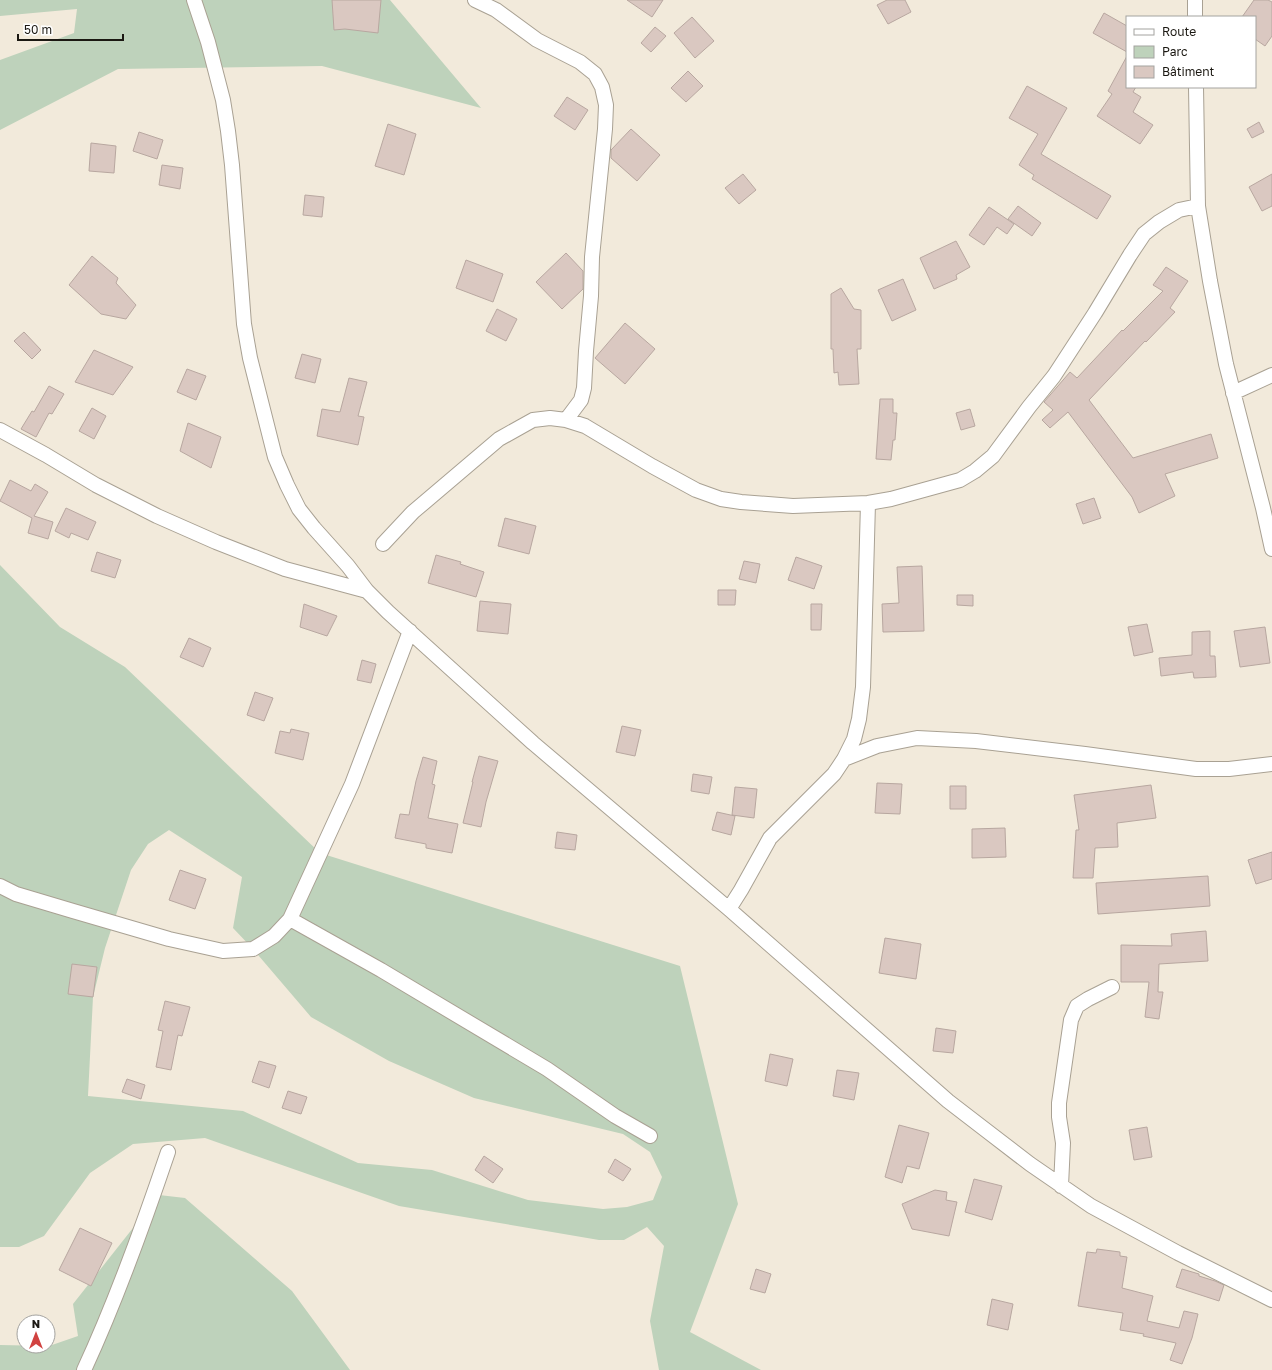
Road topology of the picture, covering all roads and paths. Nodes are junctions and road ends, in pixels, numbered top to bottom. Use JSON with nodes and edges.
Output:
{"nodes":[{"id":1,"x":194,"y":0,"type":"edge"},
{"id":2,"x":475,"y":0,"type":"edge"},
{"id":3,"x":1195,"y":0,"type":"edge"},
{"id":4,"x":1195,"y":16,"type":"edge"},
{"id":5,"x":1196,"y":88,"type":"edge"},
{"id":6,"x":1198,"y":206,"type":"junction"},
{"id":7,"x":1272,"y":375,"type":"edge"},
{"id":8,"x":1233,"y":393,"type":"junction"},
{"id":9,"x":566,"y":420,"type":"junction"},
{"id":10,"x":0,"y":430,"type":"edge"},
{"id":11,"x":868,"y":503,"type":"junction"},
{"id":12,"x":384,"y":544,"type":"dead end"},
{"id":13,"x":1272,"y":549,"type":"edge"},
{"id":14,"x":367,"y":591,"type":"junction"},
{"id":15,"x":410,"y":631,"type":"junction"},
{"id":16,"x":844,"y":758,"type":"junction"},
{"id":17,"x":1272,"y":764,"type":"edge"},
{"id":18,"x":0,"y":886,"type":"edge"},
{"id":19,"x":729,"y":909,"type":"junction"},
{"id":20,"x":290,"y":919,"type":"junction"},
{"id":21,"x":1112,"y":987,"type":"dead end"},
{"id":22,"x":650,"y":1136,"type":"dead end"},
{"id":23,"x":168,"y":1152,"type":"dead end"},
{"id":24,"x":1061,"y":1186,"type":"junction"},
{"id":25,"x":1272,"y":1300,"type":"edge"},
{"id":26,"x":84,"y":1370,"type":"edge"}],
"edges":[{"from":1,"to":14,"type":"street"},
{"from":2,"to":9,"type":"street"},
{"from":3,"to":4,"type":"street"},
{"from":5,"to":6,"type":"street"},
{"from":6,"to":8,"type":"street"},
{"from":6,"to":11,"type":"street"},
{"from":7,"to":8,"type":"street"},
{"from":8,"to":13,"type":"street"},
{"from":9,"to":11,"type":"street"},
{"from":9,"to":12,"type":"street"},
{"from":10,"to":14,"type":"street"},
{"from":11,"to":16,"type":"street"},
{"from":14,"to":15,"type":"street"},
{"from":15,"to":19,"type":"street"},
{"from":15,"to":20,"type":"street"},
{"from":16,"to":17,"type":"street"},
{"from":16,"to":19,"type":"street"},
{"from":18,"to":20,"type":"street"},
{"from":19,"to":24,"type":"street"},
{"from":20,"to":22,"type":"street"},
{"from":21,"to":24,"type":"street"},
{"from":23,"to":26,"type":"street"},
{"from":24,"to":25,"type":"street"}]}
